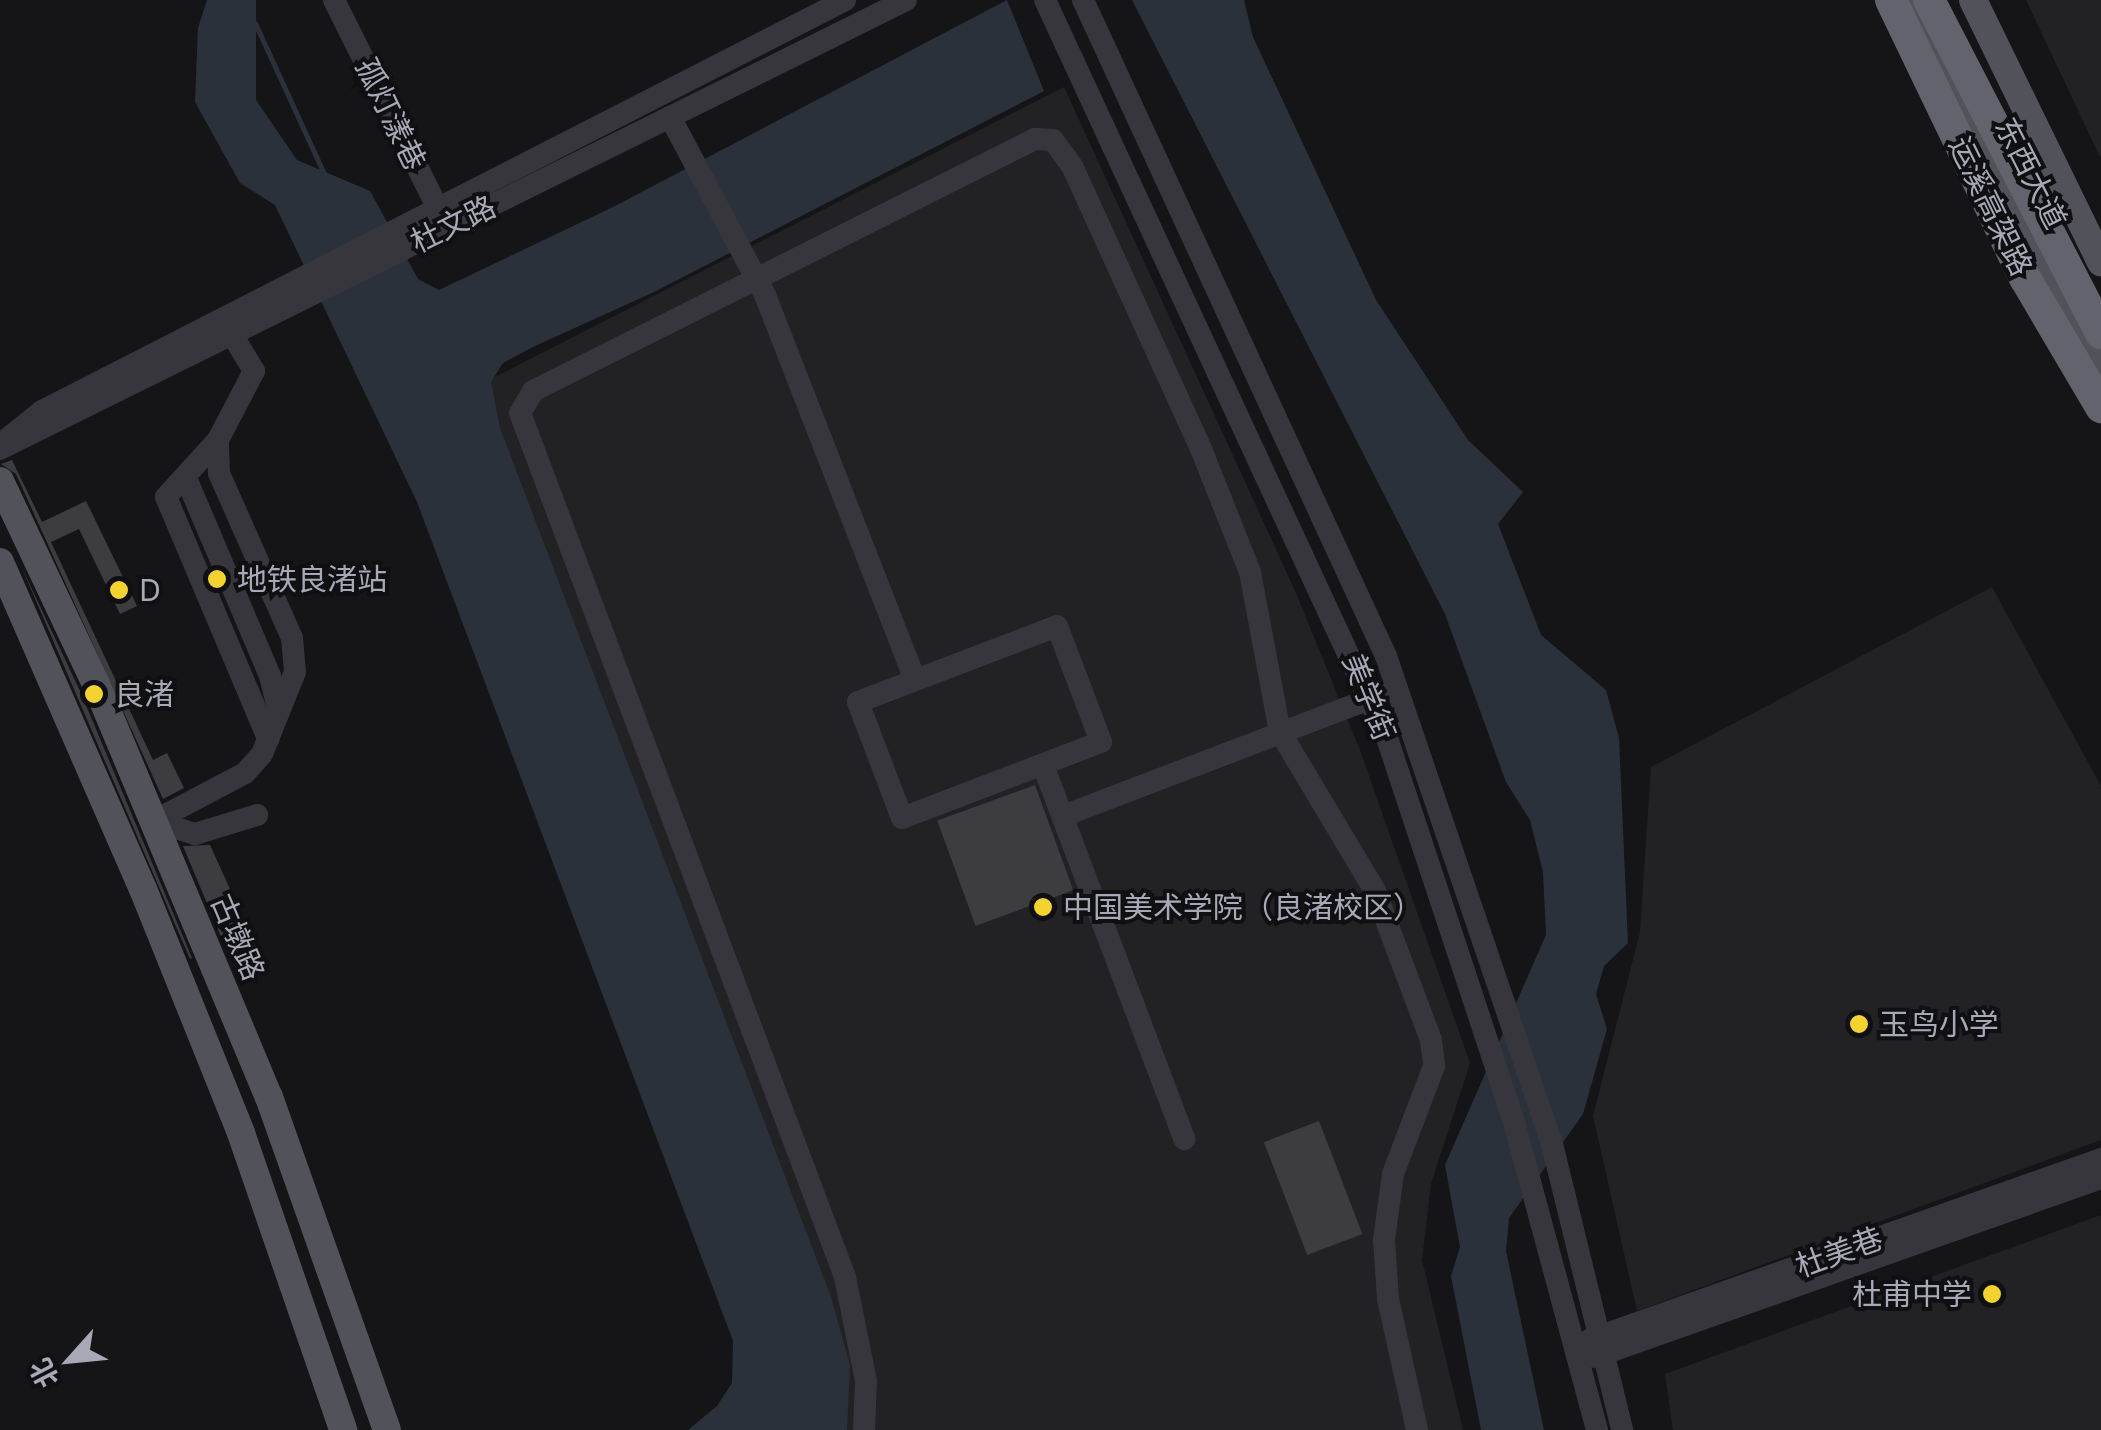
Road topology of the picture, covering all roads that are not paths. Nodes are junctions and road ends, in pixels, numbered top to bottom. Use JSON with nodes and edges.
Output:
{"nodes":[{"id":1,"x":334,"y":0,"type":"edge"},
{"id":2,"x":845,"y":0,"type":"edge"},
{"id":3,"x":906,"y":0,"type":"edge"},
{"id":4,"x":1045,"y":0,"type":"edge"},
{"id":5,"x":1083,"y":0,"type":"edge"},
{"id":6,"x":1891,"y":0,"type":"edge"},
{"id":7,"x":1910,"y":0,"type":"edge"},
{"id":8,"x":1929,"y":0,"type":"edge"},
{"id":9,"x":1973,"y":0,"type":"edge"},
{"id":10,"x":670,"y":117,"type":"junction"},
{"id":11,"x":432,"y":224,"type":"junction"},
{"id":12,"x":2101,"y":263,"type":"edge"},
{"id":13,"x":756,"y":279,"type":"junction"},
{"id":14,"x":255,"y":312,"type":"junction"},
{"id":15,"x":2101,"y":332,"type":"edge"},
{"id":16,"x":233,"y":336,"type":"junction"},
{"id":17,"x":2101,"y":372,"type":"edge"},
{"id":18,"x":2101,"y":406,"type":"edge"},
{"id":19,"x":218,"y":440,"type":"junction"},
{"id":20,"x":0,"y":447,"type":"edge"},
{"id":21,"x":186,"y":478,"type":"junction"},
{"id":22,"x":0,"y":481,"type":"edge"},
{"id":23,"x":0,"y":562,"type":"edge"},
{"id":24,"x":915,"y":680,"type":"junction"},
{"id":25,"x":1398,"y":688,"type":"junction"},
{"id":26,"x":1370,"y":698,"type":"junction"},
{"id":27,"x":279,"y":712,"type":"junction"},
{"id":28,"x":1280,"y":732,"type":"junction"},
{"id":29,"x":268,"y":740,"type":"junction"},
{"id":30,"x":1042,"y":765,"type":"junction"},
{"id":31,"x":256,"y":815,"type":"dead end"},
{"id":32,"x":1063,"y":816,"type":"junction"},
{"id":33,"x":154,"y":821,"type":"junction"},
{"id":34,"x":1184,"y":1139,"type":"dead end"},
{"id":35,"x":2101,"y":1159,"type":"edge"},
{"id":36,"x":2101,"y":1178,"type":"edge"},
{"id":37,"x":1604,"y":1344,"type":"junction"},
{"id":38,"x":1579,"y":1353,"type":"junction"},
{"id":39,"x":343,"y":1430,"type":"edge"},
{"id":40,"x":387,"y":1430,"type":"edge"},
{"id":41,"x":864,"y":1430,"type":"edge"},
{"id":42,"x":1417,"y":1430,"type":"edge"},
{"id":43,"x":1597,"y":1430,"type":"edge"},
{"id":44,"x":1622,"y":1430,"type":"edge"}],
"edges":[{"from":1,"to":11,"type":"street","name":"孤灯漾巷"},
{"from":2,"to":11,"type":"street","name":"杜文路"},
{"from":3,"to":10,"type":"street","name":"杜文路"},
{"from":4,"to":26,"type":"street","name":"美学街"},
{"from":5,"to":25,"type":"street","name":"美学街"},
{"from":6,"to":18,"type":"highway","name":"运溪高架路"},
{"from":7,"to":17,"type":"main road","name":"东西大道"},
{"from":8,"to":15,"type":"highway","name":"运溪高架路"},
{"from":9,"to":12,"type":"main road"},
{"from":10,"to":11,"type":"street","name":"杜文路"},
{"from":10,"to":13,"type":"street"},
{"from":11,"to":14,"type":"street","name":"杜文路"},
{"from":13,"to":24,"type":"street"},
{"from":13,"to":28,"type":"street"},
{"from":13,"to":41,"type":"street"},
{"from":14,"to":16,"type":"street","name":"杜文路"},
{"from":14,"to":20,"type":"street","name":"杜文路"},
{"from":16,"to":19,"type":"street"},
{"from":16,"to":20,"type":"street","name":"杜文路"},
{"from":19,"to":21,"type":"street"},
{"from":19,"to":27,"type":"street"},
{"from":21,"to":27,"type":"street"},
{"from":21,"to":29,"type":"street"},
{"from":22,"to":33,"type":"main road","name":"古墩路"},
{"from":23,"to":39,"type":"main road"},
{"from":24,"to":30,"type":"street"},
{"from":24,"to":30,"type":"street"},
{"from":25,"to":26,"type":"street"},
{"from":25,"to":37,"type":"street","name":"美学街"},
{"from":26,"to":28,"type":"street"},
{"from":26,"to":38,"type":"street","name":"美学街"},
{"from":27,"to":29,"type":"street"},
{"from":28,"to":32,"type":"street"},
{"from":28,"to":42,"type":"street"},
{"from":29,"to":33,"type":"street"},
{"from":30,"to":32,"type":"street"},
{"from":31,"to":33,"type":"street"},
{"from":32,"to":34,"type":"street"},
{"from":33,"to":40,"type":"main road","name":"古墩路"},
{"from":35,"to":37,"type":"street","name":"杜美巷"},
{"from":36,"to":37,"type":"street","name":"杜美巷"},
{"from":37,"to":38,"type":"street","name":"杜美巷"},
{"from":37,"to":44,"type":"street","name":"美学街"},
{"from":38,"to":43,"type":"street","name":"美学街"}]}
